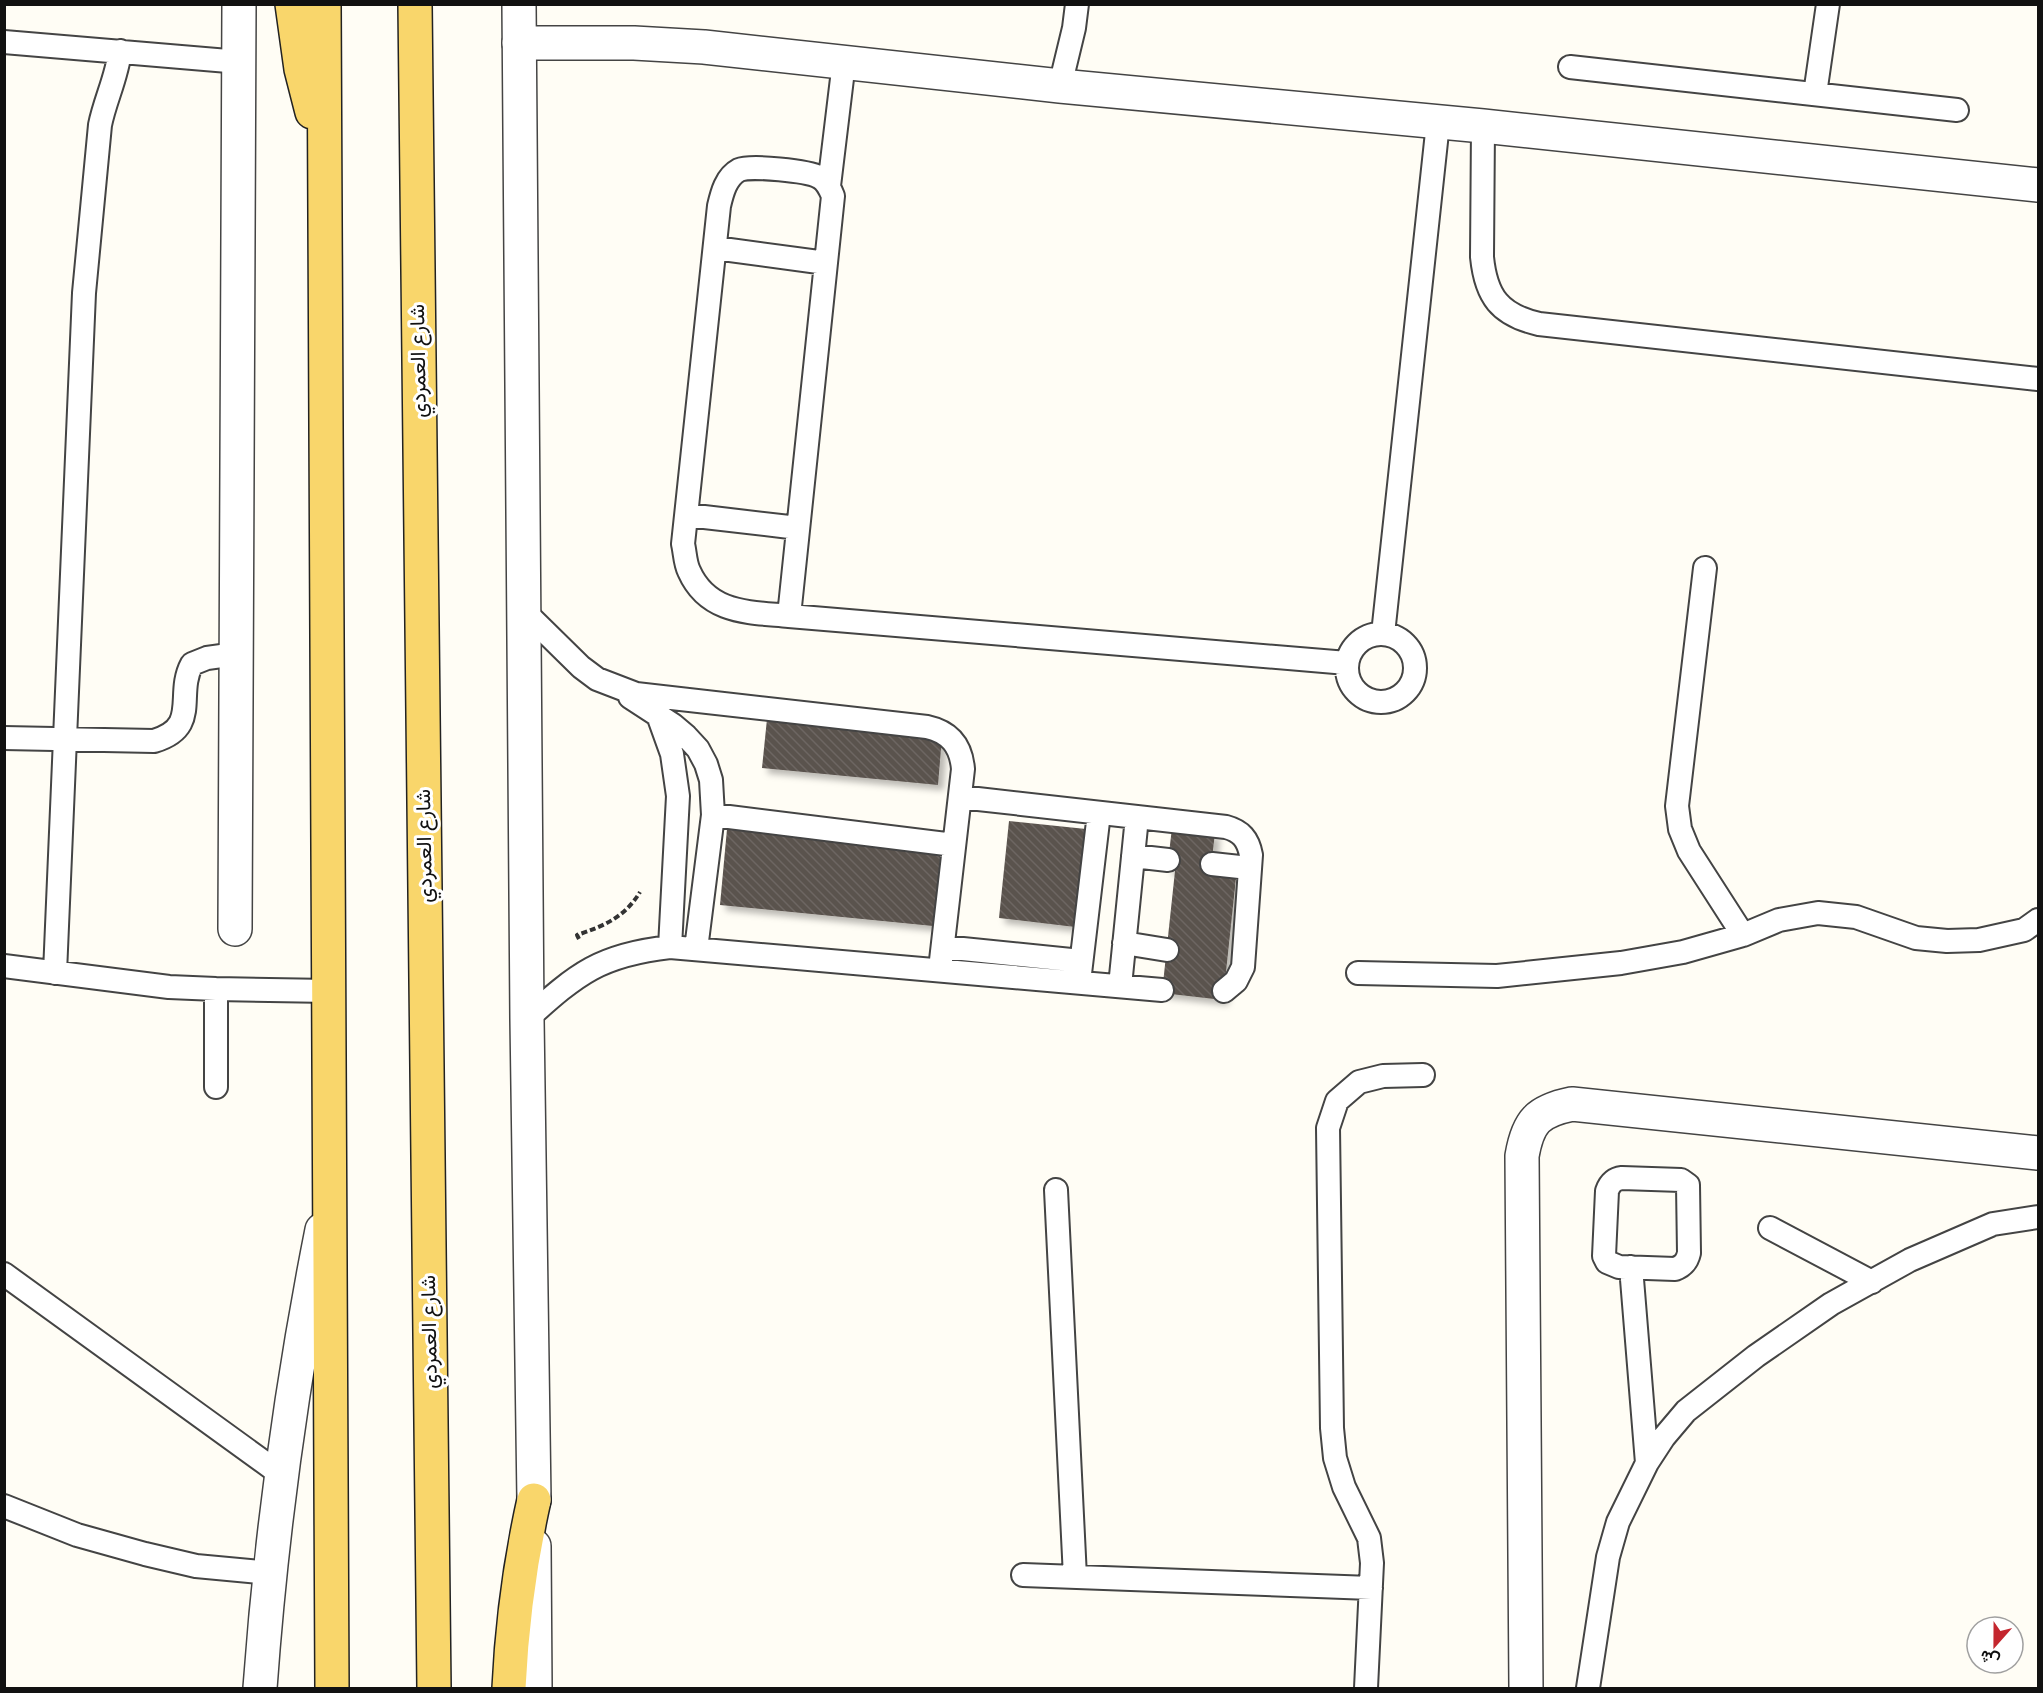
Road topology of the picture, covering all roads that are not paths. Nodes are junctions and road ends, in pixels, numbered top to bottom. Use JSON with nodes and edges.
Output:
{"nodes":[{"id":1,"x":240,"y":4,"type":"edge"},
{"id":2,"x":292,"y":4,"type":"edge"},
{"id":3,"x":324,"y":4,"type":"edge"},
{"id":4,"x":415,"y":4,"type":"edge"},
{"id":5,"x":519,"y":4,"type":"edge"},
{"id":6,"x":1077,"y":4,"type":"edge"},
{"id":7,"x":1828,"y":4,"type":"edge"},
{"id":8,"x":4,"y":42,"type":"edge"},
{"id":9,"x":519,"y":43,"type":"junction"},
{"id":10,"x":120,"y":51,"type":"junction"},
{"id":11,"x":240,"y":62,"type":"junction"},
{"id":12,"x":844,"y":62,"type":"junction"},
{"id":13,"x":1570,"y":68,"type":"dead end"},
{"id":14,"x":1060,"y":86,"type":"junction"},
{"id":15,"x":1815,"y":94,"type":"junction"},
{"id":16,"x":1957,"y":110,"type":"dead end"},
{"id":17,"x":1438,"y":123,"type":"junction"},
{"id":18,"x":1483,"y":126,"type":"junction"},
{"id":19,"x":325,"y":150,"type":"junction"},
{"id":20,"x":2038,"y":185,"type":"edge"},
{"id":21,"x":829,"y":186,"type":"junction"},
{"id":22,"x":715,"y":248,"type":"junction"},
{"id":23,"x":826,"y":263,"type":"junction"},
{"id":24,"x":2038,"y":379,"type":"edge"},
{"id":25,"x":687,"y":515,"type":"junction"},
{"id":26,"x":798,"y":528,"type":"junction"},
{"id":27,"x":1705,"y":568,"type":"dead end"},
{"id":28,"x":524,"y":611,"type":"junction"},
{"id":29,"x":789,"y":616,"type":"junction"},
{"id":30,"x":1383,"y":634,"type":"junction"},
{"id":31,"x":236,"y":654,"type":"junction"},
{"id":32,"x":1347,"y":663,"type":"junction"},
{"id":33,"x":616,"y":688,"type":"junction"},
{"id":34,"x":658,"y":715,"type":"junction"},
{"id":35,"x":4,"y":738,"type":"edge"},
{"id":36,"x":66,"y":739,"type":"junction"},
{"id":37,"x":960,"y":797,"type":"junction"},
{"id":38,"x":1099,"y":813,"type":"junction"},
{"id":39,"x":713,"y":815,"type":"junction"},
{"id":40,"x":1137,"y":817,"type":"junction"},
{"id":41,"x":954,"y":845,"type":"junction"},
{"id":42,"x":1133,"y":856,"type":"junction"},
{"id":43,"x":1168,"y":860,"type":"dead end"},
{"id":44,"x":1212,"y":864,"type":"dead end"},
{"id":45,"x":1249,"y":868,"type":"junction"},
{"id":46,"x":2038,"y":920,"type":"edge"},
{"id":47,"x":235,"y":929,"type":"dead end"},
{"id":48,"x":1743,"y":935,"type":"junction"},
{"id":49,"x":1124,"y":943,"type":"junction"},
{"id":50,"x":670,"y":947,"type":"junction"},
{"id":51,"x":696,"y":949,"type":"junction"},
{"id":52,"x":1167,"y":950,"type":"dead end"},
{"id":53,"x":941,"y":958,"type":"junction"},
{"id":54,"x":4,"y":966,"type":"edge"},
{"id":55,"x":1080,"y":971,"type":"junction"},
{"id":56,"x":55,"y":973,"type":"junction"},
{"id":57,"x":1358,"y":973,"type":"dead end"},
{"id":58,"x":1119,"y":986,"type":"junction"},
{"id":59,"x":216,"y":990,"type":"junction"},
{"id":60,"x":1162,"y":990,"type":"dead end"},
{"id":61,"x":330,"y":991,"type":"junction"},
{"id":62,"x":1224,"y":991,"type":"dead end"},
{"id":63,"x":527,"y":1019,"type":"junction"},
{"id":64,"x":1423,"y":1075,"type":"dead end"},
{"id":65,"x":216,"y":1087,"type":"dead end"},
{"id":66,"x":2038,"y":1153,"type":"edge"},
{"id":67,"x":330,"y":1187,"type":"junction"},
{"id":68,"x":1056,"y":1190,"type":"dead end"},
{"id":69,"x":2038,"y":1217,"type":"edge"},
{"id":70,"x":1770,"y":1228,"type":"dead end"},
{"id":71,"x":1631,"y":1267,"type":"junction"},
{"id":72,"x":4,"y":1274,"type":"edge"},
{"id":73,"x":1872,"y":1282,"type":"junction"},
{"id":74,"x":1647,"y":1463,"type":"junction"},
{"id":75,"x":283,"y":1476,"type":"junction"},
{"id":76,"x":534,"y":1500,"type":"junction"},
{"id":77,"x":4,"y":1506,"type":"edge"},
{"id":78,"x":271,"y":1573,"type":"junction"},
{"id":79,"x":1023,"y":1575,"type":"dead end"},
{"id":80,"x":1075,"y":1576,"type":"junction"},
{"id":81,"x":1371,"y":1588,"type":"junction"},
{"id":82,"x":260,"y":1689,"type":"edge"},
{"id":83,"x":332,"y":1689,"type":"edge"},
{"id":84,"x":434,"y":1689,"type":"edge"},
{"id":85,"x":509,"y":1689,"type":"edge"},
{"id":86,"x":536,"y":1689,"type":"edge"},
{"id":87,"x":1366,"y":1689,"type":"edge"},
{"id":88,"x":1526,"y":1689,"type":"edge"},
{"id":89,"x":1588,"y":1689,"type":"edge"}],
"edges":[{"from":1,"to":11,"type":"street"},
{"from":2,"to":19,"type":"main road"},
{"from":3,"to":19,"type":"main road"},
{"from":4,"to":84,"type":"main road","name":"شارع العمردي"},
{"from":5,"to":9,"type":"street"},
{"from":6,"to":14,"type":"lane"},
{"from":7,"to":15,"type":"lane"},
{"from":8,"to":10,"type":"lane"},
{"from":9,"to":12,"type":"street"},
{"from":9,"to":28,"type":"street"},
{"from":10,"to":11,"type":"lane"},
{"from":10,"to":36,"type":"lane"},
{"from":11,"to":31,"type":"street"},
{"from":12,"to":14,"type":"street"},
{"from":12,"to":21,"type":"lane"},
{"from":13,"to":15,"type":"lane"},
{"from":14,"to":17,"type":"street"},
{"from":15,"to":16,"type":"lane"},
{"from":17,"to":18,"type":"street"},
{"from":17,"to":30,"type":"lane"},
{"from":18,"to":20,"type":"street"},
{"from":18,"to":24,"type":"lane"},
{"from":19,"to":61,"type":"main road"},
{"from":21,"to":22,"type":"lane"},
{"from":21,"to":23,"type":"lane"},
{"from":22,"to":23,"type":"lane"},
{"from":22,"to":25,"type":"lane"},
{"from":23,"to":26,"type":"lane"},
{"from":25,"to":26,"type":"lane"},
{"from":25,"to":29,"type":"lane"},
{"from":26,"to":29,"type":"lane"},
{"from":27,"to":48,"type":"lane"},
{"from":28,"to":33,"type":"lane"},
{"from":28,"to":63,"type":"street"},
{"from":29,"to":32,"type":"lane"},
{"from":30,"to":32,"type":"lane"},
{"from":30,"to":32,"type":"lane"},
{"from":31,"to":36,"type":"lane"},
{"from":31,"to":47,"type":"street"},
{"from":33,"to":34,"type":"lane"},
{"from":33,"to":37,"type":"lane"},
{"from":34,"to":39,"type":"lane"},
{"from":34,"to":50,"type":"lane"},
{"from":35,"to":36,"type":"lane"},
{"from":36,"to":56,"type":"lane"},
{"from":37,"to":38,"type":"lane"},
{"from":37,"to":41,"type":"lane"},
{"from":38,"to":40,"type":"lane"},
{"from":38,"to":55,"type":"lane"},
{"from":39,"to":41,"type":"lane"},
{"from":39,"to":51,"type":"lane"},
{"from":40,"to":42,"type":"lane"},
{"from":40,"to":45,"type":"lane"},
{"from":41,"to":53,"type":"lane"},
{"from":42,"to":43,"type":"lane"},
{"from":42,"to":49,"type":"lane"},
{"from":44,"to":45,"type":"lane"},
{"from":45,"to":62,"type":"lane"},
{"from":46,"to":48,"type":"lane"},
{"from":48,"to":57,"type":"lane"},
{"from":49,"to":52,"type":"lane"},
{"from":49,"to":58,"type":"lane"},
{"from":50,"to":51,"type":"lane"},
{"from":50,"to":63,"type":"lane"},
{"from":51,"to":53,"type":"lane"},
{"from":53,"to":55,"type":"lane"},
{"from":54,"to":56,"type":"lane"},
{"from":55,"to":58,"type":"lane"},
{"from":56,"to":59,"type":"lane"},
{"from":58,"to":60,"type":"lane"},
{"from":59,"to":61,"type":"lane"},
{"from":59,"to":65,"type":"lane"},
{"from":61,"to":67,"type":"main road"},
{"from":63,"to":76,"type":"street"},
{"from":64,"to":81,"type":"lane"},
{"from":66,"to":88,"type":"street"},
{"from":67,"to":75,"type":"street"},
{"from":67,"to":83,"type":"main road"},
{"from":68,"to":80,"type":"lane"},
{"from":69,"to":73,"type":"lane"},
{"from":70,"to":73,"type":"lane"},
{"from":71,"to":71,"type":"lane"},
{"from":71,"to":74,"type":"lane"},
{"from":72,"to":75,"type":"lane"},
{"from":73,"to":74,"type":"lane"},
{"from":74,"to":89,"type":"lane"},
{"from":75,"to":78,"type":"street"},
{"from":76,"to":85,"type":"main road"},
{"from":76,"to":86,"type":"street"},
{"from":77,"to":78,"type":"lane"},
{"from":78,"to":82,"type":"street"},
{"from":79,"to":80,"type":"lane"},
{"from":80,"to":81,"type":"lane"},
{"from":81,"to":87,"type":"lane"}]}
